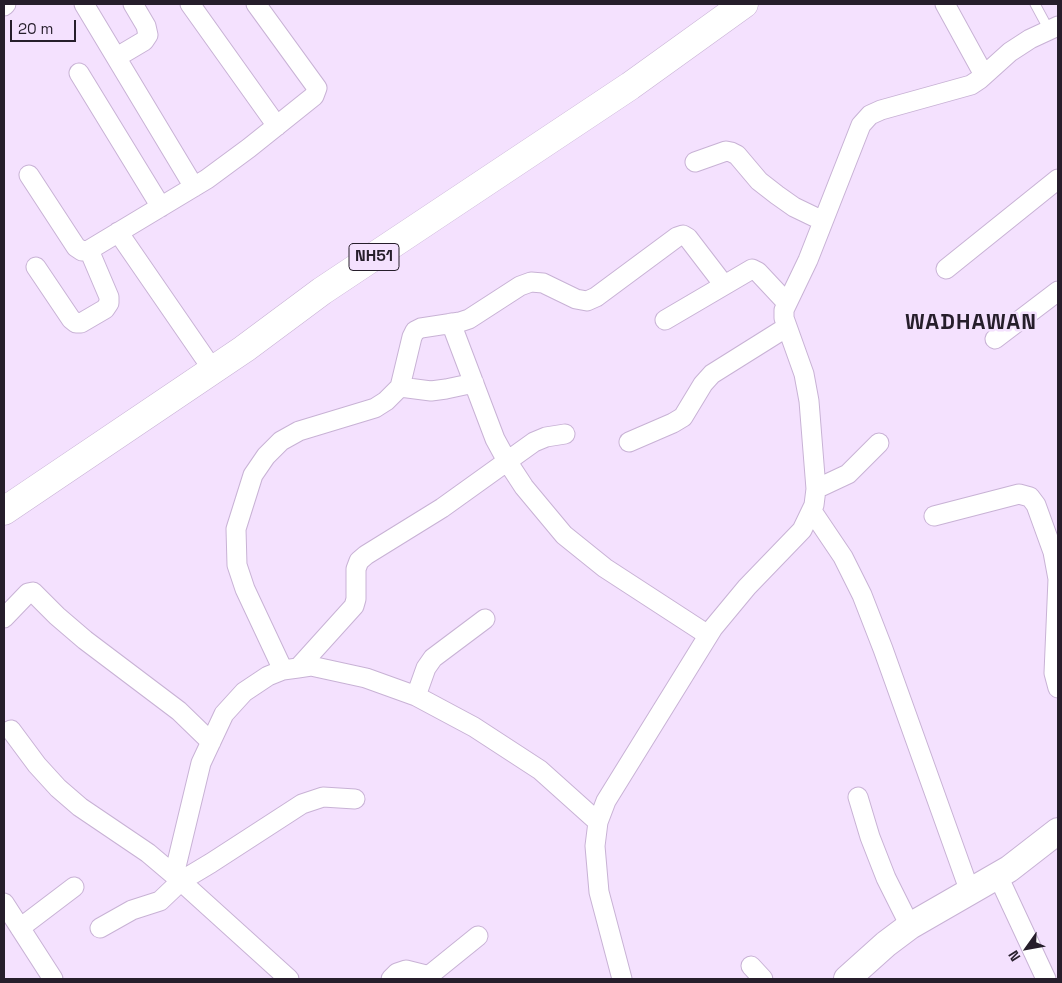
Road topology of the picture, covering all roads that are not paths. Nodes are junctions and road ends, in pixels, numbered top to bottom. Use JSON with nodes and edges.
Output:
{"nodes":[{"id":1,"x":84,"y":4,"type":"edge"},
{"id":2,"x":133,"y":4,"type":"edge"},
{"id":3,"x":190,"y":4,"type":"edge"},
{"id":4,"x":256,"y":4,"type":"edge"},
{"id":5,"x":744,"y":4,"type":"edge"},
{"id":6,"x":945,"y":4,"type":"edge"},
{"id":7,"x":1035,"y":4,"type":"edge"},
{"id":8,"x":1054,"y":28,"type":"edge"},
{"id":9,"x":117,"y":57,"type":"junction"},
{"id":10,"x":78,"y":73,"type":"dead end"},
{"id":11,"x":984,"y":75,"type":"junction"},
{"id":12,"x":277,"y":126,"type":"junction"},
{"id":13,"x":695,"y":162,"type":"dead end"},
{"id":14,"x":30,"y":175,"type":"dead end"},
{"id":15,"x":1058,"y":178,"type":"edge"},
{"id":16,"x":194,"y":187,"type":"junction"},
{"id":17,"x":161,"y":207,"type":"junction"},
{"id":18,"x":823,"y":222,"type":"junction"},
{"id":19,"x":118,"y":232,"type":"junction"},
{"id":20,"x":89,"y":250,"type":"junction"},
{"id":21,"x":36,"y":268,"type":"dead end"},
{"id":22,"x":946,"y":268,"type":"dead end"},
{"id":23,"x":724,"y":285,"type":"junction"},
{"id":24,"x":1058,"y":291,"type":"edge"},
{"id":25,"x":787,"y":303,"type":"junction"},
{"id":26,"x":665,"y":320,"type":"dead end"},
{"id":27,"x":451,"y":323,"type":"junction"},
{"id":28,"x":788,"y":327,"type":"junction"},
{"id":29,"x":995,"y":339,"type":"dead end"},
{"id":30,"x":213,"y":370,"type":"junction"},
{"id":31,"x":474,"y":383,"type":"junction"},
{"id":32,"x":400,"y":387,"type":"junction"},
{"id":33,"x":565,"y":434,"type":"dead end"},
{"id":34,"x":629,"y":442,"type":"dead end"},
{"id":35,"x":879,"y":443,"type":"dead end"},
{"id":36,"x":507,"y":462,"type":"junction"},
{"id":37,"x":816,"y":488,"type":"junction"},
{"id":38,"x":4,"y":511,"type":"edge"},
{"id":39,"x":812,"y":511,"type":"junction"},
{"id":40,"x":934,"y":516,"type":"dead end"},
{"id":41,"x":4,"y":618,"type":"edge"},
{"id":42,"x":485,"y":619,"type":"dead end"},
{"id":43,"x":708,"y":635,"type":"junction"},
{"id":44,"x":291,"y":669,"type":"junction"},
{"id":45,"x":1058,"y":688,"type":"edge"},
{"id":46,"x":416,"y":696,"type":"junction"},
{"id":47,"x":11,"y":730,"type":"dead end"},
{"id":48,"x":211,"y":742,"type":"junction"},
{"id":49,"x":858,"y":797,"type":"dead end"},
{"id":50,"x":355,"y":798,"type":"dead end"},
{"id":51,"x":598,"y":822,"type":"junction"},
{"id":52,"x":1058,"y":831,"type":"edge"},
{"id":53,"x":998,"y":876,"type":"junction"},
{"id":54,"x":178,"y":878,"type":"junction"},
{"id":55,"x":74,"y":887,"type":"dead end"},
{"id":56,"x":970,"y":892,"type":"junction"},
{"id":57,"x":4,"y":903,"type":"edge"},
{"id":58,"x":910,"y":926,"type":"junction"},
{"id":59,"x":20,"y":928,"type":"junction"},
{"id":60,"x":100,"y":928,"type":"dead end"},
{"id":61,"x":478,"y":936,"type":"dead end"},
{"id":62,"x":53,"y":979,"type":"edge"},
{"id":63,"x":290,"y":979,"type":"edge"},
{"id":64,"x":391,"y":979,"type":"edge"},
{"id":65,"x":622,"y":979,"type":"edge"},
{"id":66,"x":847,"y":979,"type":"edge"},
{"id":67,"x":1046,"y":979,"type":"edge"}],
"edges":[{"from":1,"to":9,"type":"street"},
{"from":2,"to":9,"type":"street"},
{"from":3,"to":12,"type":"street"},
{"from":4,"to":12,"type":"street"},
{"from":5,"to":30,"type":"highway","number":"NH51"},
{"from":6,"to":11,"type":"street"},
{"from":7,"to":8,"type":"lane"},
{"from":8,"to":11,"type":"street"},
{"from":9,"to":16,"type":"street"},
{"from":10,"to":17,"type":"street"},
{"from":11,"to":18,"type":"street"},
{"from":12,"to":16,"type":"street"},
{"from":13,"to":18,"type":"street"},
{"from":14,"to":20,"type":"street"},
{"from":15,"to":22,"type":"street"},
{"from":16,"to":17,"type":"street"},
{"from":17,"to":19,"type":"street"},
{"from":18,"to":25,"type":"street"},
{"from":19,"to":20,"type":"street"},
{"from":19,"to":30,"type":"street"},
{"from":20,"to":21,"type":"street"},
{"from":23,"to":25,"type":"street"},
{"from":23,"to":26,"type":"street"},
{"from":23,"to":27,"type":"street"},
{"from":24,"to":29,"type":"street"},
{"from":25,"to":28,"type":"street"},
{"from":27,"to":31,"type":"street"},
{"from":27,"to":32,"type":"street"},
{"from":28,"to":34,"type":"street"},
{"from":28,"to":37,"type":"street"},
{"from":30,"to":38,"type":"highway","number":"NH51"},
{"from":31,"to":32,"type":"street"},
{"from":31,"to":36,"type":"street"},
{"from":32,"to":44,"type":"street"},
{"from":33,"to":36,"type":"street"},
{"from":35,"to":37,"type":"street"},
{"from":36,"to":43,"type":"street"},
{"from":36,"to":44,"type":"street"},
{"from":37,"to":39,"type":"street"},
{"from":39,"to":43,"type":"street"},
{"from":39,"to":56,"type":"street"},
{"from":40,"to":45,"type":"street"},
{"from":41,"to":48,"type":"street"},
{"from":42,"to":46,"type":"street"},
{"from":43,"to":51,"type":"street"},
{"from":44,"to":46,"type":"street"},
{"from":44,"to":48,"type":"street"},
{"from":46,"to":51,"type":"street"},
{"from":47,"to":54,"type":"street"},
{"from":48,"to":54,"type":"street"},
{"from":49,"to":58,"type":"street"},
{"from":50,"to":54,"type":"street"},
{"from":51,"to":65,"type":"street"},
{"from":52,"to":53,"type":"street"},
{"from":53,"to":56,"type":"street"},
{"from":53,"to":67,"type":"street"},
{"from":54,"to":60,"type":"street"},
{"from":54,"to":63,"type":"street"},
{"from":55,"to":59,"type":"street"},
{"from":56,"to":58,"type":"street"},
{"from":57,"to":59,"type":"street"},
{"from":58,"to":66,"type":"street"},
{"from":59,"to":62,"type":"street"},
{"from":61,"to":64,"type":"street"}]}
